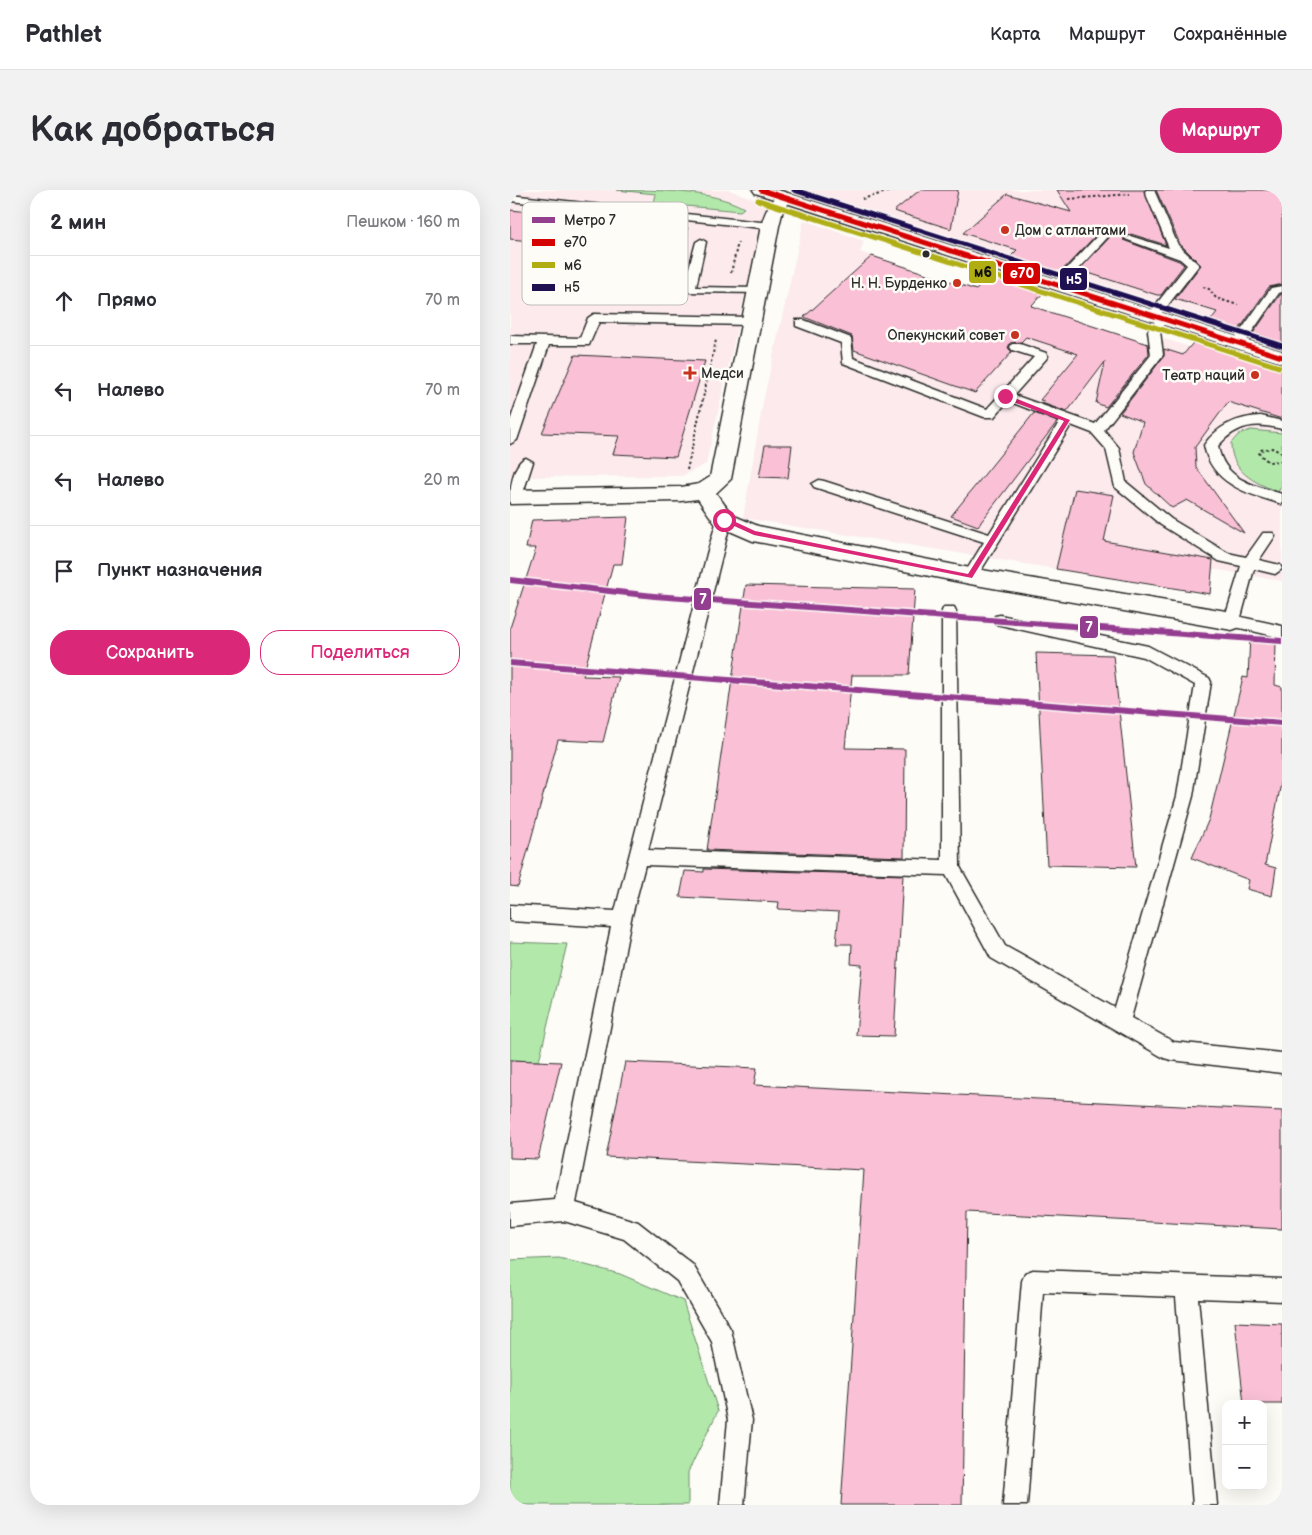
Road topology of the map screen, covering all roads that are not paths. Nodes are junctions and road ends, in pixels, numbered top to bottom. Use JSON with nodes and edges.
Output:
{"nodes":[{"id":1,"x":760,"y":190,"type":"edge"},
{"id":2,"x":1150,"y":192,"type":"road end"},
{"id":3,"x":510,"y":198,"type":"edge"},
{"id":4,"x":547,"y":202,"type":"edge"},
{"id":5,"x":777,"y":211,"type":"junction"},
{"id":6,"x":688,"y":217,"type":"edge"},
{"id":7,"x":1104,"y":235,"type":"dead end"},
{"id":8,"x":1130,"y":239,"type":"dead end"},
{"id":9,"x":701,"y":242,"type":"dead end"},
{"id":10,"x":1186,"y":257,"type":"junction"},
{"id":11,"x":1057,"y":286,"type":"junction"},
{"id":12,"x":1282,"y":289,"type":"edge"},
{"id":13,"x":756,"y":291,"type":"junction"},
{"id":14,"x":1158,"y":318,"type":"junction"},
{"id":15,"x":750,"y":321,"type":"junction"},
{"id":16,"x":800,"y":323,"type":"dead end"},
{"id":17,"x":510,"y":340,"type":"edge"},
{"id":18,"x":544,"y":341,"type":"junction"},
{"id":19,"x":1238,"y":343,"type":"junction"},
{"id":20,"x":1016,"y":347,"type":"dead end"},
{"id":21,"x":1282,"y":357,"type":"edge"},
{"id":22,"x":1005,"y":396,"type":"junction"},
{"id":23,"x":516,"y":406,"type":"edge"},
{"id":24,"x":1067,"y":420,"type":"junction"},
{"id":25,"x":1282,"y":425,"type":"edge"},
{"id":26,"x":1098,"y":430,"type":"junction"},
{"id":27,"x":510,"y":440,"type":"edge"},
{"id":28,"x":526,"y":462,"type":"dead end"},
{"id":29,"x":818,"y":484,"type":"dead end"},
{"id":30,"x":692,"y":492,"type":"junction"},
{"id":31,"x":512,"y":497,"type":"edge"},
{"id":32,"x":1282,"y":499,"type":"edge"},
{"id":33,"x":1276,"y":514,"type":"dead end"},
{"id":34,"x":724,"y":520,"type":"junction"},
{"id":35,"x":1268,"y":536,"type":"dead end"},
{"id":36,"x":992,"y":540,"type":"junction"},
{"id":37,"x":1249,"y":562,"type":"junction"},
{"id":38,"x":1275,"y":569,"type":"dead end"},
{"id":39,"x":970,"y":576,"type":"junction"},
{"id":40,"x":949,"y":611,"type":"dead end"},
{"id":41,"x":1000,"y":620,"type":"dead end"},
{"id":42,"x":1232,"y":621,"type":"junction"},
{"id":43,"x":1282,"y":632,"type":"edge"},
{"id":44,"x":638,"y":857,"type":"junction"},
{"id":45,"x":951,"y":868,"type":"junction"},
{"id":46,"x":510,"y":913,"type":"edge"},
{"id":47,"x":622,"y":919,"type":"junction"},
{"id":48,"x":1120,"y":1023,"type":"junction"},
{"id":49,"x":1282,"y":1063,"type":"edge"},
{"id":50,"x":564,"y":1210,"type":"junction"},
{"id":51,"x":510,"y":1215,"type":"edge"},
{"id":52,"x":1186,"y":1286,"type":"junction"},
{"id":53,"x":1282,"y":1290,"type":"edge"},
{"id":54,"x":732,"y":1505,"type":"edge"},
{"id":55,"x":1014,"y":1505,"type":"edge"},
{"id":56,"x":1205,"y":1505,"type":"edge"}],
"edges":[{"from":1,"to":5,"type":"street"},
{"from":2,"to":10,"type":"lane"},
{"from":3,"to":4,"type":"lane"},
{"from":5,"to":6,"type":"lane"},
{"from":5,"to":11,"type":"street"},
{"from":5,"to":13,"type":"street"},
{"from":7,"to":11,"type":"lane"},
{"from":8,"to":10,"type":"lane"},
{"from":9,"to":13,"type":"lane"},
{"from":10,"to":14,"type":"lane"},
{"from":11,"to":14,"type":"street"},
{"from":12,"to":19,"type":"lane"},
{"from":13,"to":15,"type":"street"},
{"from":14,"to":19,"type":"street"},
{"from":14,"to":26,"type":"lane"},
{"from":15,"to":18,"type":"lane"},
{"from":15,"to":30,"type":"street"},
{"from":16,"to":22,"type":"lane"},
{"from":17,"to":18,"type":"lane"},
{"from":18,"to":23,"type":"lane"},
{"from":19,"to":21,"type":"street"},
{"from":20,"to":22,"type":"lane"},
{"from":22,"to":24,"type":"lane"},
{"from":23,"to":27,"type":"lane"},
{"from":24,"to":26,"type":"lane"},
{"from":24,"to":36,"type":"lane"},
{"from":25,"to":32,"type":"lane"},
{"from":26,"to":37,"type":"lane"},
{"from":28,"to":31,"type":"lane"},
{"from":29,"to":36,"type":"lane"},
{"from":30,"to":31,"type":"street"},
{"from":30,"to":34,"type":"street"},
{"from":32,"to":33,"type":"lane"},
{"from":34,"to":39,"type":"street"},
{"from":34,"to":44,"type":"lane"},
{"from":35,"to":37,"type":"lane"},
{"from":36,"to":39,"type":"lane"},
{"from":37,"to":38,"type":"lane"},
{"from":37,"to":42,"type":"lane"},
{"from":39,"to":42,"type":"street"},
{"from":40,"to":45,"type":"lane"},
{"from":41,"to":48,"type":"lane"},
{"from":42,"to":43,"type":"lane"},
{"from":44,"to":45,"type":"lane"},
{"from":44,"to":47,"type":"lane"},
{"from":45,"to":48,"type":"lane"},
{"from":46,"to":47,"type":"lane"},
{"from":47,"to":50,"type":"lane"},
{"from":48,"to":49,"type":"lane"},
{"from":50,"to":51,"type":"lane"},
{"from":50,"to":54,"type":"lane"},
{"from":52,"to":53,"type":"lane"},
{"from":52,"to":55,"type":"lane"},
{"from":52,"to":56,"type":"lane"}]}
